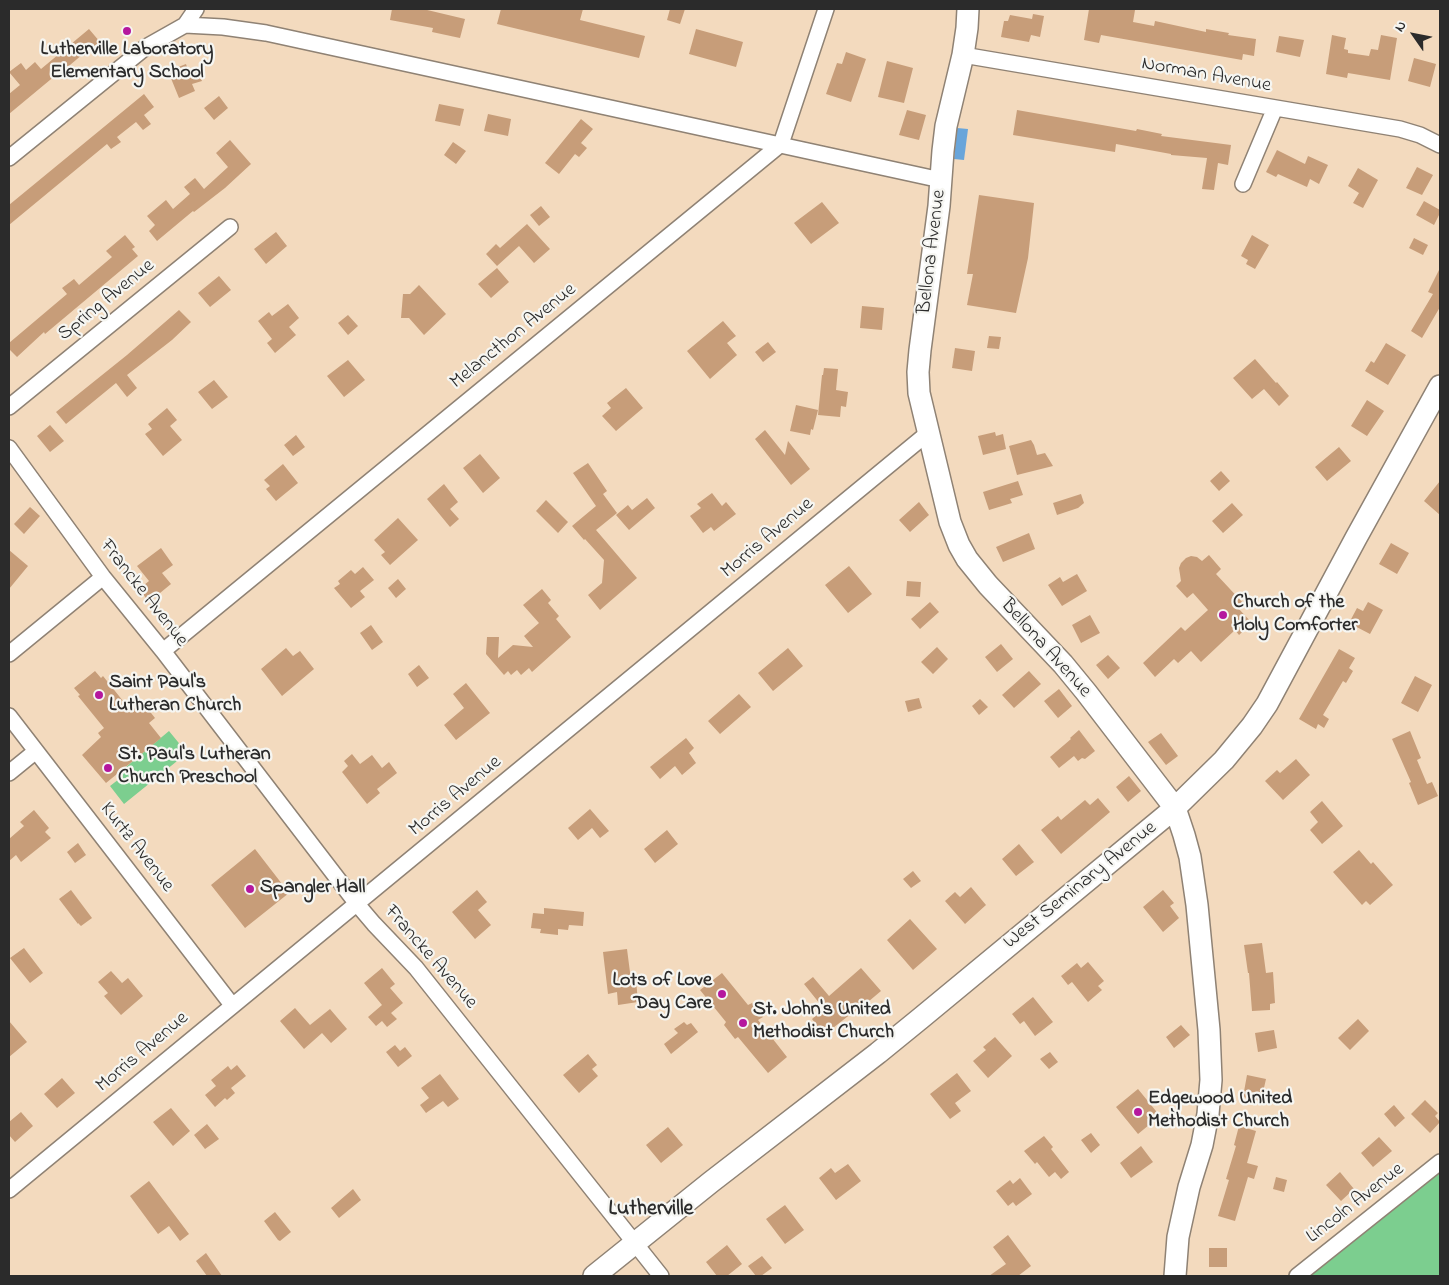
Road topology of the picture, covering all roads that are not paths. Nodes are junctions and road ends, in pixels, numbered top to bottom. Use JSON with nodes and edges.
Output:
{"nodes":[{"id":1,"x":196,"y":9,"type":"edge"},
{"id":2,"x":826,"y":9,"type":"edge"},
{"id":3,"x":968,"y":9,"type":"edge"},
{"id":4,"x":185,"y":25,"type":"junction"},
{"id":5,"x":963,"y":55,"type":"junction"},
{"id":6,"x":1275,"y":108,"type":"junction"},
{"id":7,"x":781,"y":144,"type":"junction"},
{"id":8,"x":1440,"y":145,"type":"edge"},
{"id":9,"x":9,"y":158,"type":"edge"},
{"id":10,"x":941,"y":180,"type":"junction"},
{"id":11,"x":1242,"y":184,"type":"dead end"},
{"id":12,"x":230,"y":227,"type":"dead end"},
{"id":13,"x":1440,"y":386,"type":"edge"},
{"id":14,"x":9,"y":407,"type":"edge"},
{"id":15,"x":928,"y":433,"type":"junction"},
{"id":16,"x":9,"y":448,"type":"edge"},
{"id":17,"x":103,"y":577,"type":"junction"},
{"id":18,"x":163,"y":651,"type":"junction"},
{"id":19,"x":9,"y":654,"type":"edge"},
{"id":20,"x":9,"y":716,"type":"edge"},
{"id":21,"x":36,"y":751,"type":"junction"},
{"id":22,"x":9,"y":773,"type":"edge"},
{"id":23,"x":1175,"y":808,"type":"junction"},
{"id":24,"x":358,"y":904,"type":"junction"},
{"id":25,"x":232,"y":1006,"type":"junction"},
{"id":26,"x":1440,"y":1162,"type":"edge"},
{"id":27,"x":9,"y":1190,"type":"edge"},
{"id":28,"x":634,"y":1243,"type":"junction"},
{"id":29,"x":594,"y":1276,"type":"edge"},
{"id":30,"x":661,"y":1276,"type":"edge"},
{"id":31,"x":1175,"y":1276,"type":"edge"},
{"id":32,"x":1297,"y":1276,"type":"edge"}],
"edges":[{"from":1,"to":4,"type":"street"},
{"from":2,"to":7,"type":"street"},
{"from":3,"to":5,"type":"street","name":"Bellona Avenue"},
{"from":4,"to":7,"type":"street"},
{"from":4,"to":9,"type":"street"},
{"from":5,"to":6,"type":"street","name":"Norman Avenue"},
{"from":5,"to":10,"type":"street","name":"Bellona Avenue"},
{"from":6,"to":8,"type":"street","name":"Norman Avenue"},
{"from":6,"to":11,"type":"street"},
{"from":7,"to":10,"type":"street"},
{"from":7,"to":18,"type":"street","name":"Melancthon Avenue"},
{"from":10,"to":15,"type":"street","name":"Bellona Avenue"},
{"from":12,"to":14,"type":"street","name":"Spring Avenue"},
{"from":13,"to":23,"type":"street","name":"West Seminary Avenue"},
{"from":15,"to":23,"type":"street","name":"Bellona Avenue"},
{"from":15,"to":24,"type":"street","name":"Morris Avenue"},
{"from":16,"to":17,"type":"street","name":"Francke Avenue"},
{"from":17,"to":18,"type":"street","name":"Francke Avenue"},
{"from":17,"to":19,"type":"street"},
{"from":18,"to":24,"type":"street","name":"Francke Avenue"},
{"from":20,"to":21,"type":"street","name":"Kurtz Avenue"},
{"from":21,"to":22,"type":"street"},
{"from":21,"to":25,"type":"street","name":"Kurtz Avenue"},
{"from":23,"to":28,"type":"street","name":"West Seminary Avenue"},
{"from":23,"to":31,"type":"street","name":"Bellona Avenue"},
{"from":24,"to":25,"type":"street","name":"Morris Avenue"},
{"from":24,"to":28,"type":"street","name":"Francke Avenue"},
{"from":25,"to":27,"type":"street","name":"Morris Avenue"},
{"from":26,"to":32,"type":"street","name":"Lincoln Avenue"},
{"from":28,"to":29,"type":"street","name":"West Seminary Avenue"},
{"from":28,"to":30,"type":"street","name":"Francke Avenue"}]}
